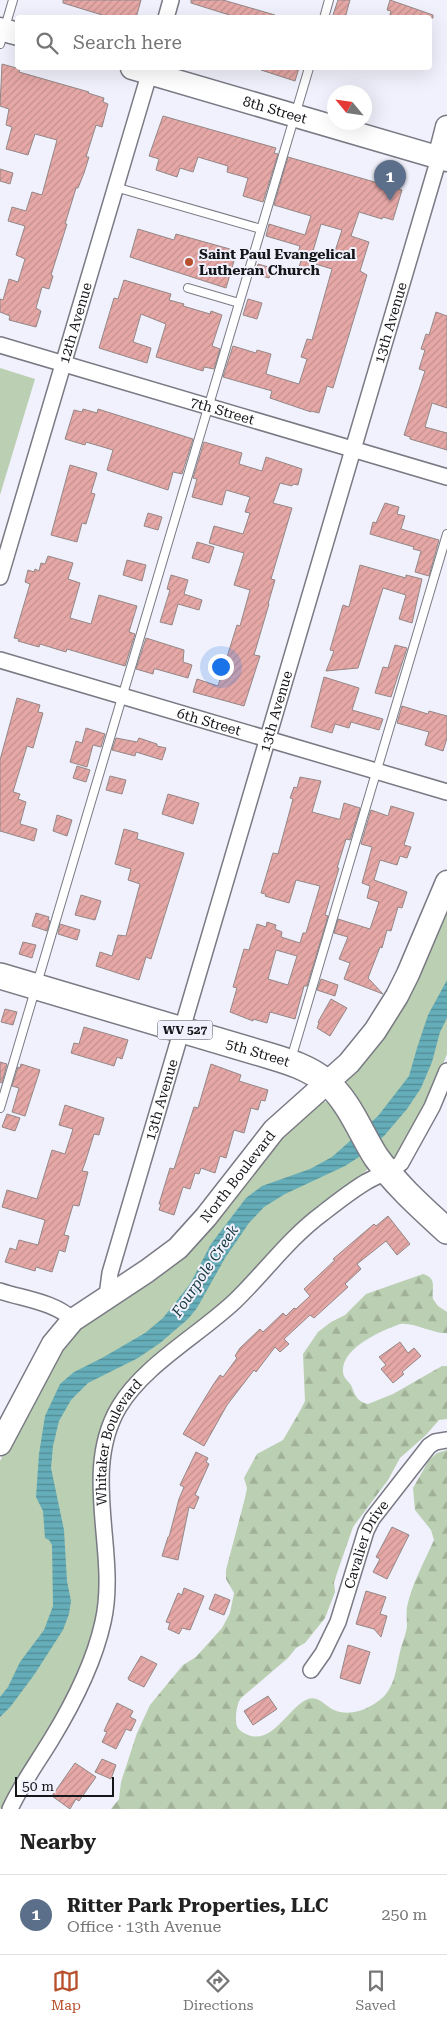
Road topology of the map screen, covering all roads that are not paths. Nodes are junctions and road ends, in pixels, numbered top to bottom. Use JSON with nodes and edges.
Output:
{"nodes":[{"id":1,"x":13,"y":0,"type":"edge"},
{"id":2,"x":171,"y":0,"type":"edge"},
{"id":3,"x":329,"y":0,"type":"edge"},
{"id":4,"x":167,"y":15,"type":"edge"},
{"id":5,"x":325,"y":15,"type":"edge"},
{"id":6,"x":5,"y":34,"type":"edge"},
{"id":7,"x":144,"y":70,"type":"edge"},
{"id":8,"x":147,"y":70,"type":"edge"},
{"id":9,"x":308,"y":70,"type":"edge"},
{"id":10,"x":294,"y":116,"type":"junction"},
{"id":11,"x":447,"y":127,"type":"edge"},
{"id":12,"x":443,"y":159,"type":"edge"},
{"id":13,"x":115,"y":187,"type":"junction"},
{"id":14,"x":261,"y":229,"type":"junction"},
{"id":15,"x":188,"y":288,"type":"dead end"},
{"id":16,"x":239,"y":304,"type":"junction"},
{"id":17,"x":0,"y":345,"type":"edge"},
{"id":18,"x":63,"y":363,"type":"junction"},
{"id":19,"x":208,"y":407,"type":"junction"},
{"id":20,"x":354,"y":449,"type":"junction"},
{"id":21,"x":447,"y":477,"type":"edge"},
{"id":22,"x":447,"y":534,"type":"edge"},
{"id":23,"x":0,"y":577,"type":"edge"},
{"id":24,"x":0,"y":660,"type":"edge"},
{"id":25,"x":123,"y":697,"type":"junction"},
{"id":26,"x":268,"y":740,"type":"junction"},
{"id":27,"x":376,"y":772,"type":"junction"},
{"id":28,"x":447,"y":792,"type":"edge"},
{"id":29,"x":447,"y":882,"type":"edge"},
{"id":30,"x":0,"y":976,"type":"edge"},
{"id":31,"x":36,"y":986,"type":"junction"},
{"id":32,"x":182,"y":1029,"type":"junction"},
{"id":33,"x":290,"y":1062,"type":"junction"},
{"id":34,"x":447,"y":1072,"type":"edge"},
{"id":35,"x":327,"y":1083,"type":"junction"},
{"id":36,"x":0,"y":1108,"type":"edge"},
{"id":37,"x":383,"y":1164,"type":"junction"},
{"id":38,"x":447,"y":1231,"type":"edge"},
{"id":39,"x":0,"y":1292,"type":"edge"},
{"id":40,"x":107,"y":1296,"type":"junction"},
{"id":41,"x":73,"y":1320,"type":"junction"},
{"id":42,"x":447,"y":1440,"type":"edge"},
{"id":43,"x":0,"y":1444,"type":"edge"},
{"id":44,"x":311,"y":1670,"type":"dead end"},
{"id":45,"x":10,"y":1809,"type":"edge"}],
"edges":[{"from":1,"to":6,"type":"lane"},
{"from":2,"to":4,"type":"street"},
{"from":3,"to":5,"type":"lane"},
{"from":7,"to":13,"type":"street","name":"12th Avenue"},
{"from":8,"to":10,"type":"street","name":"8th Street"},
{"from":9,"to":10,"type":"lane"},
{"from":10,"to":12,"type":"street","name":"8th Street"},
{"from":10,"to":14,"type":"lane"},
{"from":11,"to":12,"type":"street","name":"13th Avenue"},
{"from":12,"to":20,"type":"street","name":"13th Avenue"},
{"from":13,"to":14,"type":"lane"},
{"from":13,"to":18,"type":"street","name":"12th Avenue"},
{"from":14,"to":16,"type":"lane"},
{"from":15,"to":16,"type":"lane"},
{"from":16,"to":19,"type":"lane"},
{"from":17,"to":18,"type":"street","name":"7th Street"},
{"from":18,"to":19,"type":"street","name":"7th Street"},
{"from":18,"to":23,"type":"street","name":"12th Avenue"},
{"from":19,"to":20,"type":"street","name":"7th Street"},
{"from":19,"to":25,"type":"lane"},
{"from":20,"to":21,"type":"street","name":"7th Street"},
{"from":20,"to":26,"type":"street","name":"13th Avenue"},
{"from":22,"to":27,"type":"lane"},
{"from":24,"to":25,"type":"street","name":"6th Street"},
{"from":25,"to":26,"type":"street","name":"6th Street"},
{"from":25,"to":31,"type":"lane"},
{"from":26,"to":27,"type":"street","name":"6th Street"},
{"from":26,"to":32,"type":"street","name":"13th Avenue"},
{"from":27,"to":28,"type":"street","name":"6th Street"},
{"from":27,"to":33,"type":"lane"},
{"from":29,"to":35,"type":"street","name":"North Boulevard"},
{"from":30,"to":31,"type":"main road","name":"5th Street","number":"WV 527"},
{"from":31,"to":32,"type":"main road","name":"5th Street","number":"WV 527"},
{"from":31,"to":36,"type":"lane"},
{"from":32,"to":33,"type":"main road","name":"5th Street","number":"WV 527"},
{"from":32,"to":40,"type":"street","name":"13th Avenue"},
{"from":33,"to":35,"type":"main road","name":"5th Street","number":"WV 527"},
{"from":34,"to":37,"type":"street","name":"Whitaker Boulevard"},
{"from":35,"to":37,"type":"main road","name":"5th Street","number":"WV 527"},
{"from":35,"to":40,"type":"street","name":"North Boulevard"},
{"from":37,"to":38,"type":"main road","name":"5th Street","number":"WV 527"},
{"from":37,"to":45,"type":"street","name":"Whitaker Boulevard"},
{"from":39,"to":41,"type":"street"},
{"from":40,"to":41,"type":"street","name":"North Boulevard"},
{"from":41,"to":43,"type":"street","name":"North Boulevard"},
{"from":42,"to":44,"type":"street","name":"Cavalier Drive"}]}
